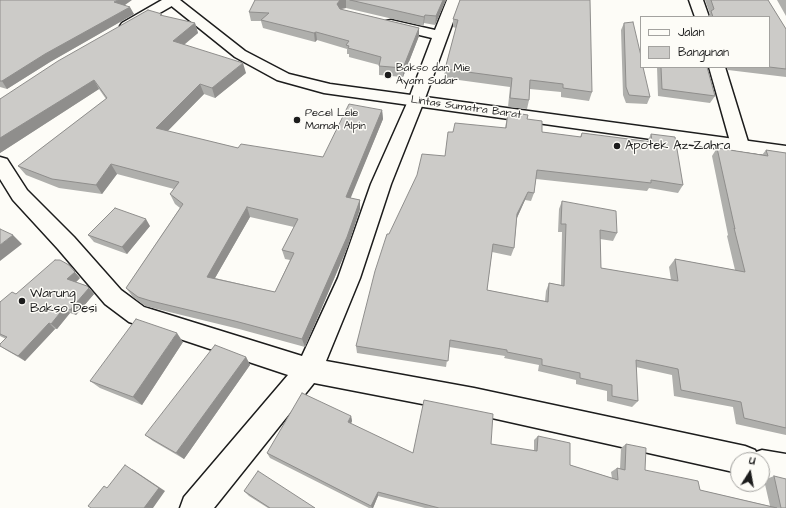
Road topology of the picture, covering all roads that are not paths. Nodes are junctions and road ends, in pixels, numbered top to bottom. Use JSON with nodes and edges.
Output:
{"nodes":[{"id":1,"x":171,"y":0,"type":"edge"},
{"id":2,"x":454,"y":0,"type":"edge"},
{"id":3,"x":696,"y":0,"type":"edge"},
{"id":4,"x":702,"y":16,"type":"edge"},
{"id":5,"x":375,"y":20,"type":"edge"},
{"id":6,"x":118,"y":31,"type":"edge"},
{"id":7,"x":440,"y":36,"type":"junction"},
{"id":8,"x":717,"y":68,"type":"edge"},
{"id":9,"x":416,"y":101,"type":"junction"},
{"id":10,"x":740,"y":145,"type":"junction"},
{"id":11,"x":786,"y":152,"type":"edge"},
{"id":12,"x":0,"y":164,"type":"edge"},
{"id":13,"x":309,"y":370,"type":"junction"},
{"id":14,"x":730,"y":457,"type":"edge"},
{"id":15,"x":770,"y":466,"type":"edge"},
{"id":16,"x":786,"y":469,"type":"edge"},
{"id":17,"x":195,"y":508,"type":"edge"}],
"edges":[{"from":1,"to":6,"type":"main road"},
{"from":1,"to":9,"type":"main road","name":"Lintas Sumatra Barat"},
{"from":2,"to":7,"type":"main road"},
{"from":3,"to":4,"type":"main road"},
{"from":5,"to":7,"type":"main road"},
{"from":7,"to":9,"type":"main road"},
{"from":8,"to":10,"type":"main road"},
{"from":9,"to":10,"type":"main road","name":"Lintas Sumatra Barat"},
{"from":9,"to":13,"type":"main road"},
{"from":10,"to":11,"type":"main road","name":"Lintas Sumatra Barat"},
{"from":12,"to":13,"type":"main road"},
{"from":13,"to":14,"type":"main road"},
{"from":13,"to":17,"type":"main road"},
{"from":15,"to":16,"type":"main road"}]}
